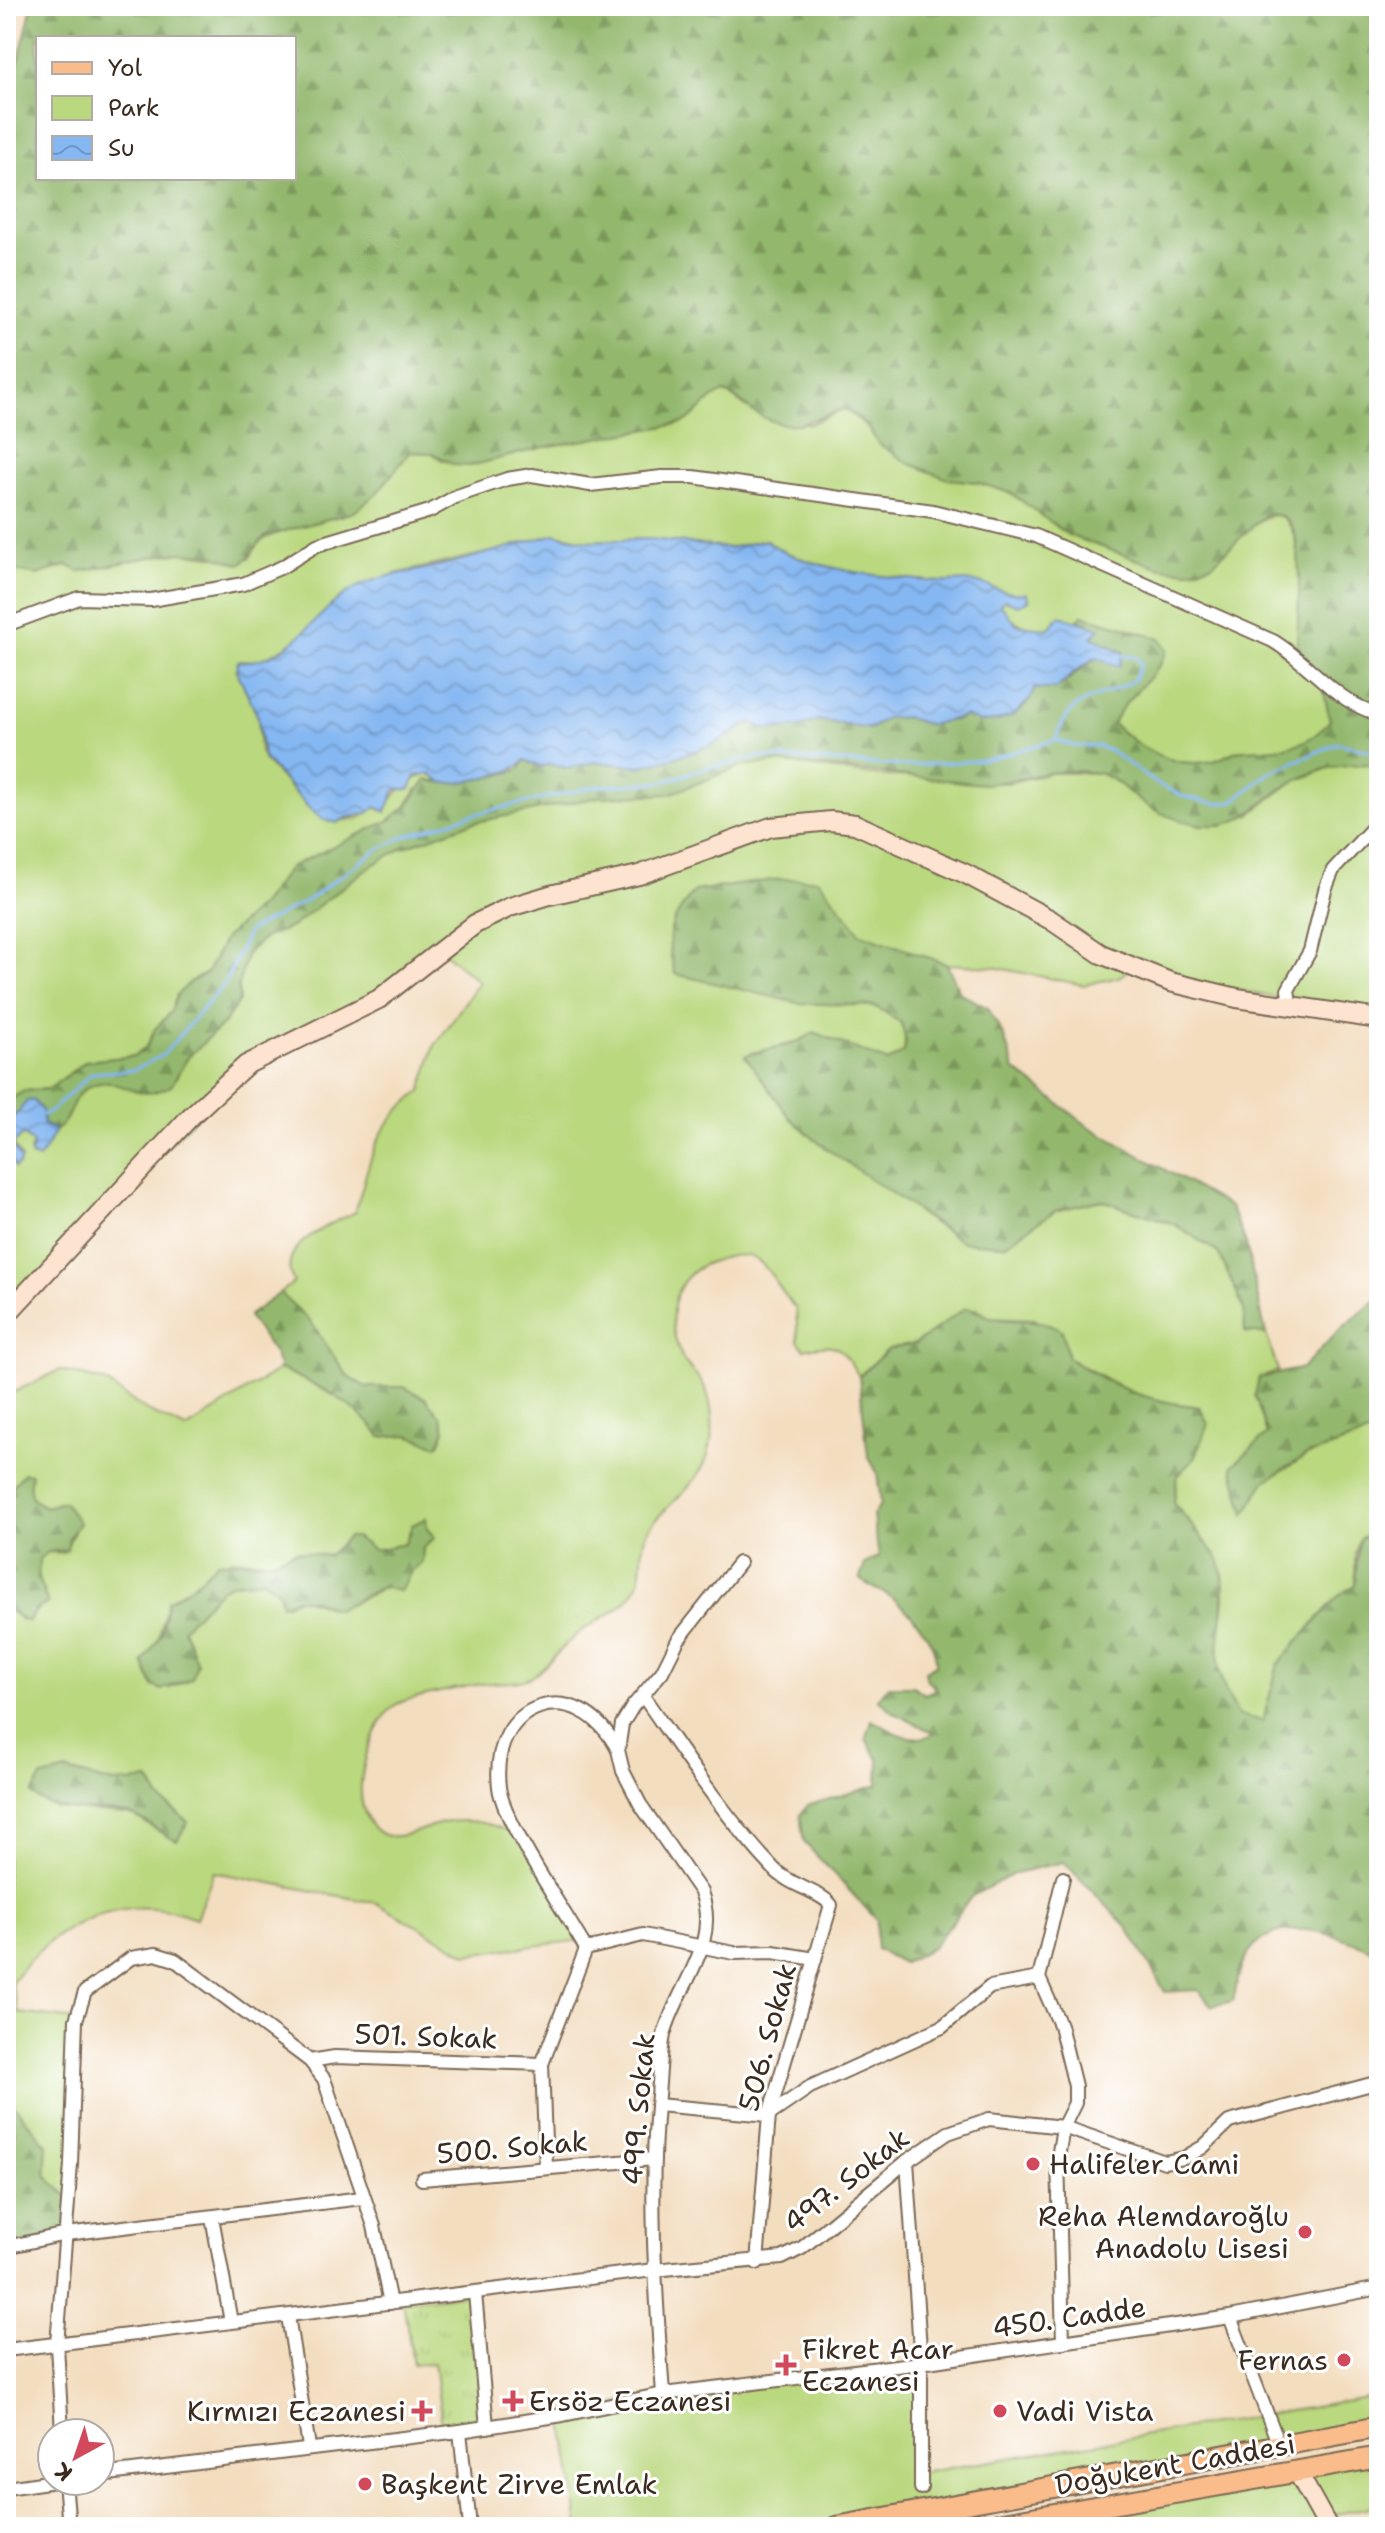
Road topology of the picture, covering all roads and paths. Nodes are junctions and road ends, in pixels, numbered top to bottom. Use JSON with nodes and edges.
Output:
{"nodes":[{"id":1,"x":6,"y":625,"type":"edge"},
{"id":2,"x":1379,"y":714,"type":"edge"},
{"id":3,"x":1379,"y":821,"type":"edge"},
{"id":4,"x":1290,"y":1003,"type":"junction"},
{"id":5,"x":1379,"y":1019,"type":"edge"},
{"id":6,"x":6,"y":1315,"type":"edge"},
{"id":7,"x":739,"y":1563,"type":"dead end"},
{"id":8,"x":643,"y":1696,"type":"junction"},
{"id":9,"x":618,"y":1750,"type":"junction"},
{"id":10,"x":1063,"y":1878,"type":"dead end"},
{"id":11,"x":703,"y":1948,"type":"junction"},
{"id":12,"x":586,"y":1949,"type":"junction"},
{"id":13,"x":815,"y":1959,"type":"junction"},
{"id":14,"x":1039,"y":1978,"type":"junction"},
{"id":15,"x":310,"y":2061,"type":"junction"},
{"id":16,"x":542,"y":2064,"type":"junction"},
{"id":17,"x":1379,"y":2082,"type":"edge"},
{"id":18,"x":657,"y":2105,"type":"junction"},
{"id":19,"x":769,"y":2115,"type":"junction"},
{"id":20,"x":1063,"y":2127,"type":"junction"},
{"id":21,"x":654,"y":2159,"type":"junction"},
{"id":22,"x":907,"y":2161,"type":"junction"},
{"id":23,"x":546,"y":2167,"type":"junction"},
{"id":24,"x":422,"y":2179,"type":"dead end"},
{"id":25,"x":362,"y":2198,"type":"junction"},
{"id":26,"x":212,"y":2217,"type":"junction"},
{"id":27,"x":66,"y":2234,"type":"junction"},
{"id":28,"x":6,"y":2247,"type":"edge"},
{"id":29,"x":757,"y":2263,"type":"junction"},
{"id":30,"x":654,"y":2270,"type":"junction"},
{"id":31,"x":1379,"y":2288,"type":"edge"},
{"id":32,"x":475,"y":2293,"type":"junction"},
{"id":33,"x":390,"y":2303,"type":"junction"},
{"id":34,"x":288,"y":2316,"type":"junction"},
{"id":35,"x":1230,"y":2317,"type":"junction"},
{"id":36,"x":231,"y":2322,"type":"junction"},
{"id":37,"x":1063,"y":2342,"type":"junction"},
{"id":38,"x":57,"y":2345,"type":"junction"},
{"id":39,"x":6,"y":2350,"type":"edge"},
{"id":40,"x":921,"y":2363,"type":"junction"},
{"id":41,"x":663,"y":2394,"type":"junction"},
{"id":42,"x":61,"y":2417,"type":"edge"},
{"id":43,"x":487,"y":2427,"type":"junction"},
{"id":44,"x":1379,"y":2427,"type":"edge"},
{"id":45,"x":460,"y":2431,"type":"junction"},
{"id":46,"x":1279,"y":2445,"type":"junction"},
{"id":47,"x":309,"y":2447,"type":"junction"},
{"id":48,"x":1379,"y":2457,"type":"edge"},
{"id":49,"x":1297,"y":2471,"type":"junction"},
{"id":50,"x":116,"y":2473,"type":"edge"},
{"id":51,"x":36,"y":2484,"type":"edge"},
{"id":52,"x":6,"y":2488,"type":"edge"},
{"id":53,"x":921,"y":2488,"type":"dead end"},
{"id":54,"x":66,"y":2497,"type":"edge"},
{"id":55,"x":69,"y":2527,"type":"edge"},
{"id":56,"x":470,"y":2527,"type":"edge"},
{"id":57,"x":836,"y":2527,"type":"edge"},
{"id":58,"x":981,"y":2527,"type":"edge"},
{"id":59,"x":1328,"y":2527,"type":"edge"}],
"edges":[{"from":1,"to":2,"type":"street"},
{"from":3,"to":4,"type":"street"},
{"from":4,"to":5,"type":"street"},
{"from":4,"to":6,"type":"street"},
{"from":7,"to":8,"type":"street"},
{"from":8,"to":9,"type":"street"},
{"from":8,"to":13,"type":"street"},
{"from":9,"to":11,"type":"street","name":"499. Sokak"},
{"from":9,"to":12,"type":"street","name":"499. Sokak"},
{"from":10,"to":14,"type":"street"},
{"from":11,"to":12,"type":"street","name":"506. Sokak"},
{"from":11,"to":13,"type":"street","name":"506. Sokak"},
{"from":11,"to":18,"type":"street","name":"499. Sokak"},
{"from":12,"to":16,"type":"street"},
{"from":13,"to":19,"type":"street","name":"506. Sokak"},
{"from":14,"to":19,"type":"street"},
{"from":14,"to":20,"type":"street"},
{"from":15,"to":16,"type":"street","name":"501. Sokak"},
{"from":15,"to":25,"type":"street"},
{"from":15,"to":27,"type":"street"},
{"from":16,"to":23,"type":"street"},
{"from":17,"to":20,"type":"street","name":"497. Sokak"},
{"from":18,"to":19,"type":"street"},
{"from":18,"to":21,"type":"street","name":"499. Sokak"},
{"from":19,"to":29,"type":"street","name":"506. Sokak"},
{"from":20,"to":22,"type":"street","name":"497. Sokak"},
{"from":20,"to":37,"type":"street"},
{"from":21,"to":23,"type":"street","name":"500. Sokak"},
{"from":21,"to":30,"type":"street","name":"499. Sokak"},
{"from":22,"to":29,"type":"street","name":"497. Sokak"},
{"from":22,"to":40,"type":"street"},
{"from":23,"to":24,"type":"street","name":"500. Sokak"},
{"from":25,"to":26,"type":"street"},
{"from":25,"to":33,"type":"street"},
{"from":26,"to":27,"type":"street"},
{"from":26,"to":36,"type":"street"},
{"from":27,"to":28,"type":"street"},
{"from":27,"to":38,"type":"street"},
{"from":29,"to":30,"type":"street","name":"497. Sokak"},
{"from":30,"to":32,"type":"street","name":"497. Sokak"},
{"from":30,"to":41,"type":"street","name":"499. Sokak"},
{"from":31,"to":35,"type":"street","name":"450. Cadde"},
{"from":32,"to":33,"type":"street","name":"497. Sokak"},
{"from":32,"to":43,"type":"street"},
{"from":33,"to":34,"type":"street","name":"497. Sokak"},
{"from":34,"to":36,"type":"street","name":"497. Sokak"},
{"from":34,"to":47,"type":"street"},
{"from":35,"to":37,"type":"street","name":"450. Cadde"},
{"from":35,"to":46,"type":"street"},
{"from":36,"to":38,"type":"street","name":"497. Sokak"},
{"from":37,"to":40,"type":"street","name":"450. Cadde"},
{"from":38,"to":39,"type":"street","name":"497. Sokak"},
{"from":38,"to":42,"type":"street"},
{"from":40,"to":41,"type":"street","name":"450. Cadde"},
{"from":40,"to":53,"type":"street"},
{"from":41,"to":43,"type":"street","name":"450. Cadde"},
{"from":43,"to":45,"type":"street","name":"450. Cadde"},
{"from":44,"to":46,"type":"main road","name":"Doğukent Caddesi"},
{"from":45,"to":47,"type":"street","name":"450. Cadde"},
{"from":45,"to":56,"type":"street"},
{"from":46,"to":49,"type":"main road"},
{"from":46,"to":57,"type":"main road","name":"Doğukent Caddesi"},
{"from":47,"to":50,"type":"street","name":"450. Cadde"},
{"from":48,"to":49,"type":"main road","name":"Doğukent Caddesi"},
{"from":49,"to":58,"type":"main road","name":"Doğukent Caddesi"},
{"from":49,"to":59,"type":"street"},
{"from":51,"to":52,"type":"street"},
{"from":54,"to":55,"type":"street"}]}
